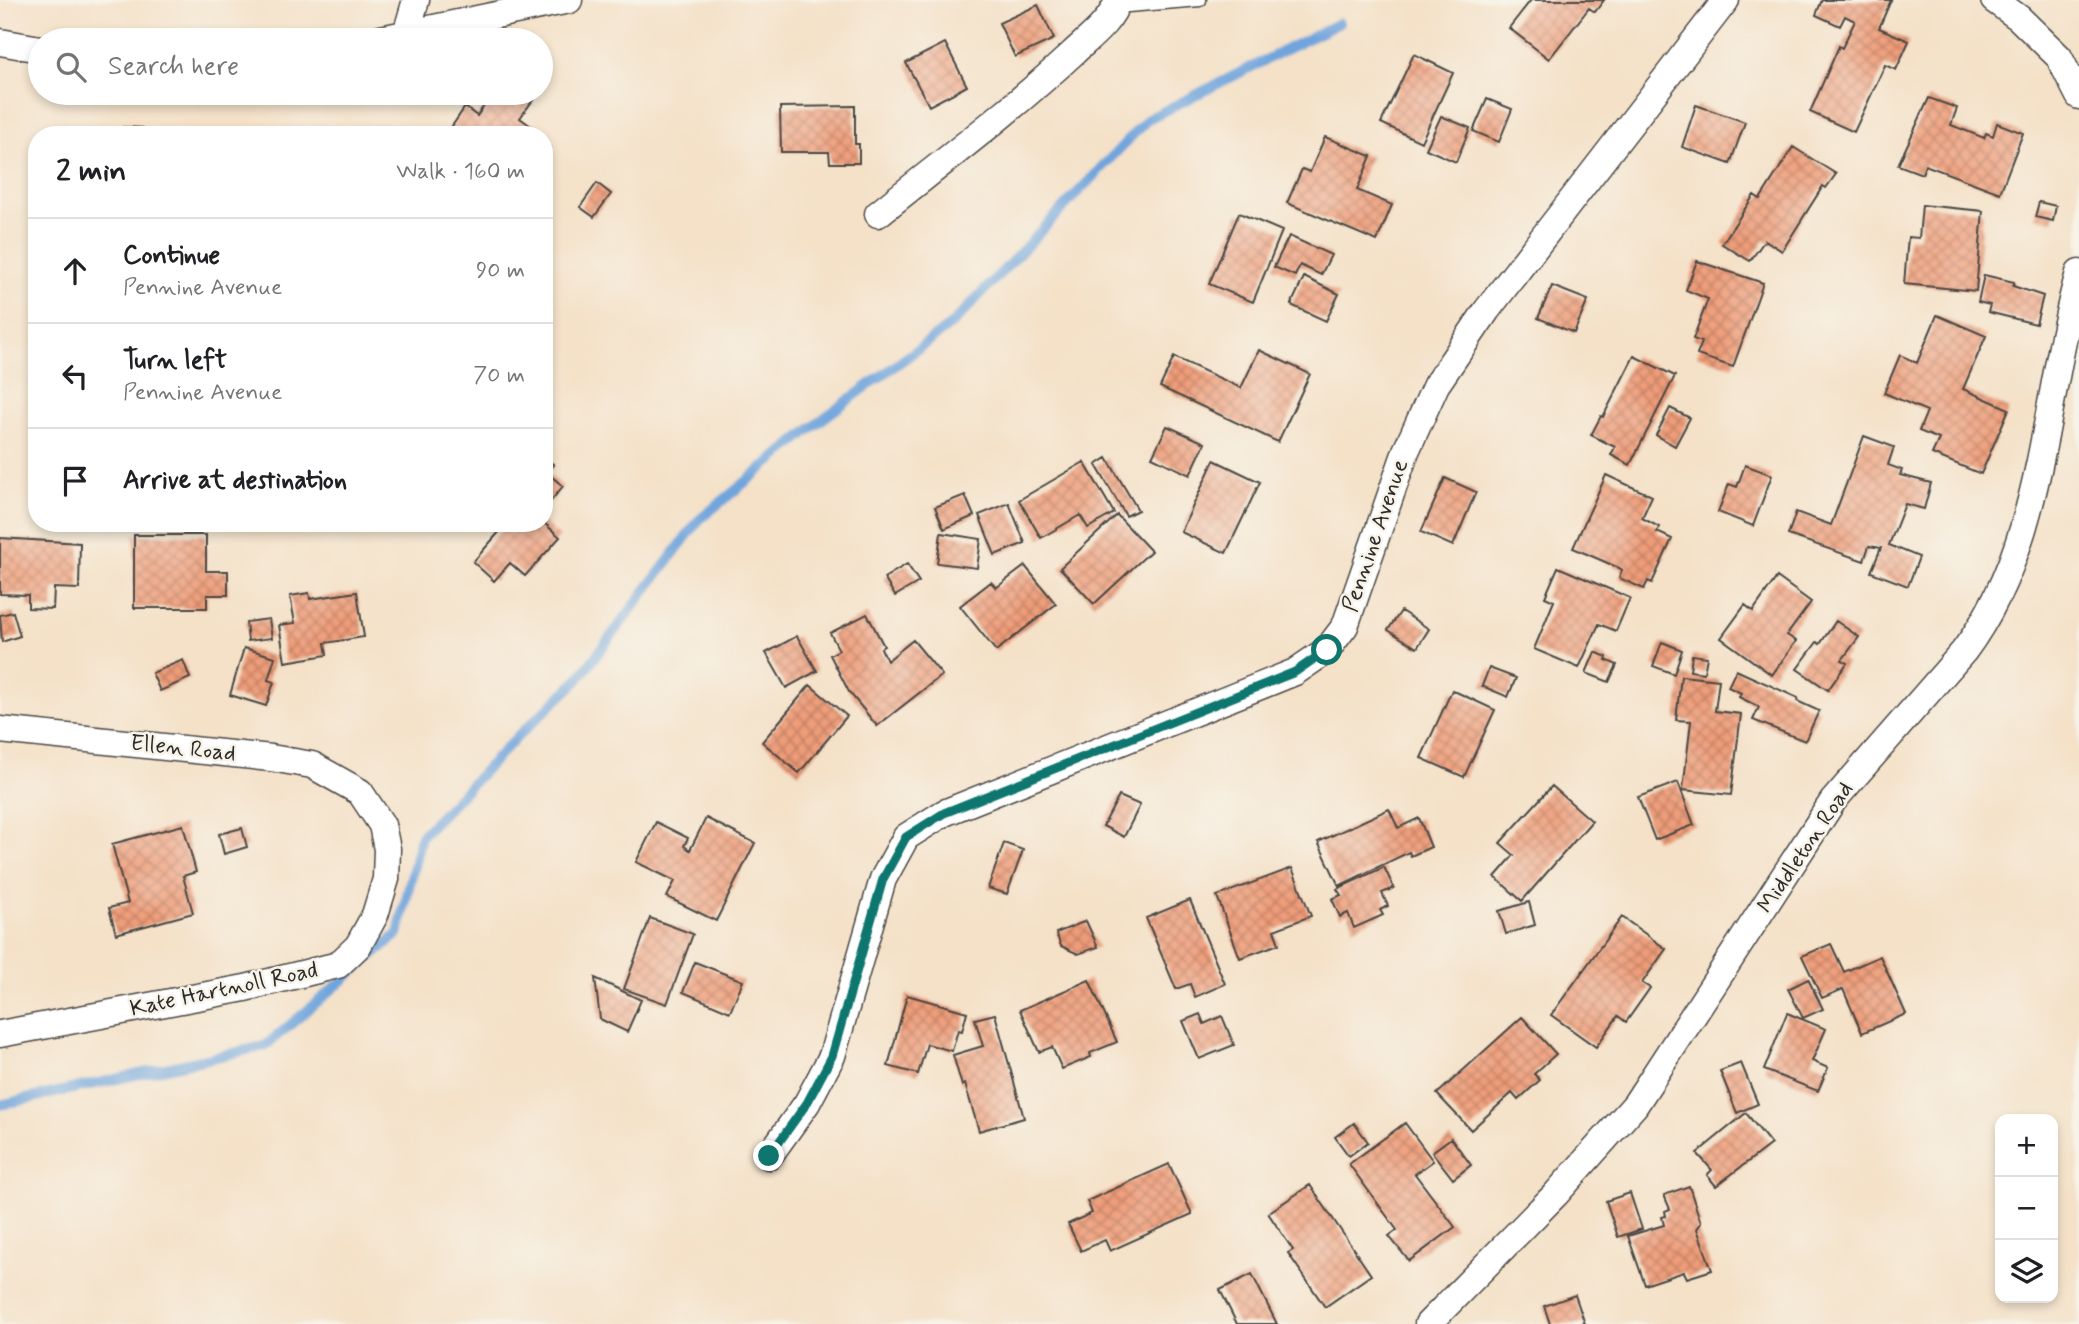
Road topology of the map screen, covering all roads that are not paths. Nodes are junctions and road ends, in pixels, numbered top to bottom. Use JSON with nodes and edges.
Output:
{"nodes":[{"id":1,"x":415,"y":0,"type":"edge"},
{"id":2,"x":569,"y":0,"type":"edge"},
{"id":3,"x":1200,"y":0,"type":"edge"},
{"id":4,"x":1726,"y":0,"type":"edge"},
{"id":5,"x":1994,"y":0,"type":"edge"},
{"id":6,"x":1117,"y":4,"type":"edge"},
{"id":7,"x":407,"y":28,"type":"edge"},
{"id":8,"x":434,"y":28,"type":"edge"},
{"id":9,"x":0,"y":42,"type":"edge"},
{"id":10,"x":28,"y":47,"type":"edge"},
{"id":11,"x":2079,"y":96,"type":"edge"},
{"id":12,"x":878,"y":214,"type":"dead end"},
{"id":13,"x":2079,"y":273,"type":"edge"},
{"id":14,"x":0,"y":730,"type":"edge"},
{"id":15,"x":360,"y":792,"type":"joint"},
{"id":16,"x":0,"y":1034,"type":"edge"},
{"id":17,"x":769,"y":1156,"type":"dead end"},
{"id":18,"x":1429,"y":1324,"type":"edge"}],
"edges":[{"from":1,"to":7,"type":"street"},
{"from":2,"to":8,"type":"street"},
{"from":3,"to":6,"type":"lane"},
{"from":4,"to":17,"type":"street","name":"Pennine Avenue"},
{"from":5,"to":11,"type":"street"},
{"from":6,"to":12,"type":"street"},
{"from":9,"to":10,"type":"street"},
{"from":13,"to":18,"type":"street","name":"Middleton Road"},
{"from":14,"to":15,"type":"street","name":"Ellen Road"},
{"from":15,"to":16,"type":"street","name":"Kate Hartnoll Road"}]}
